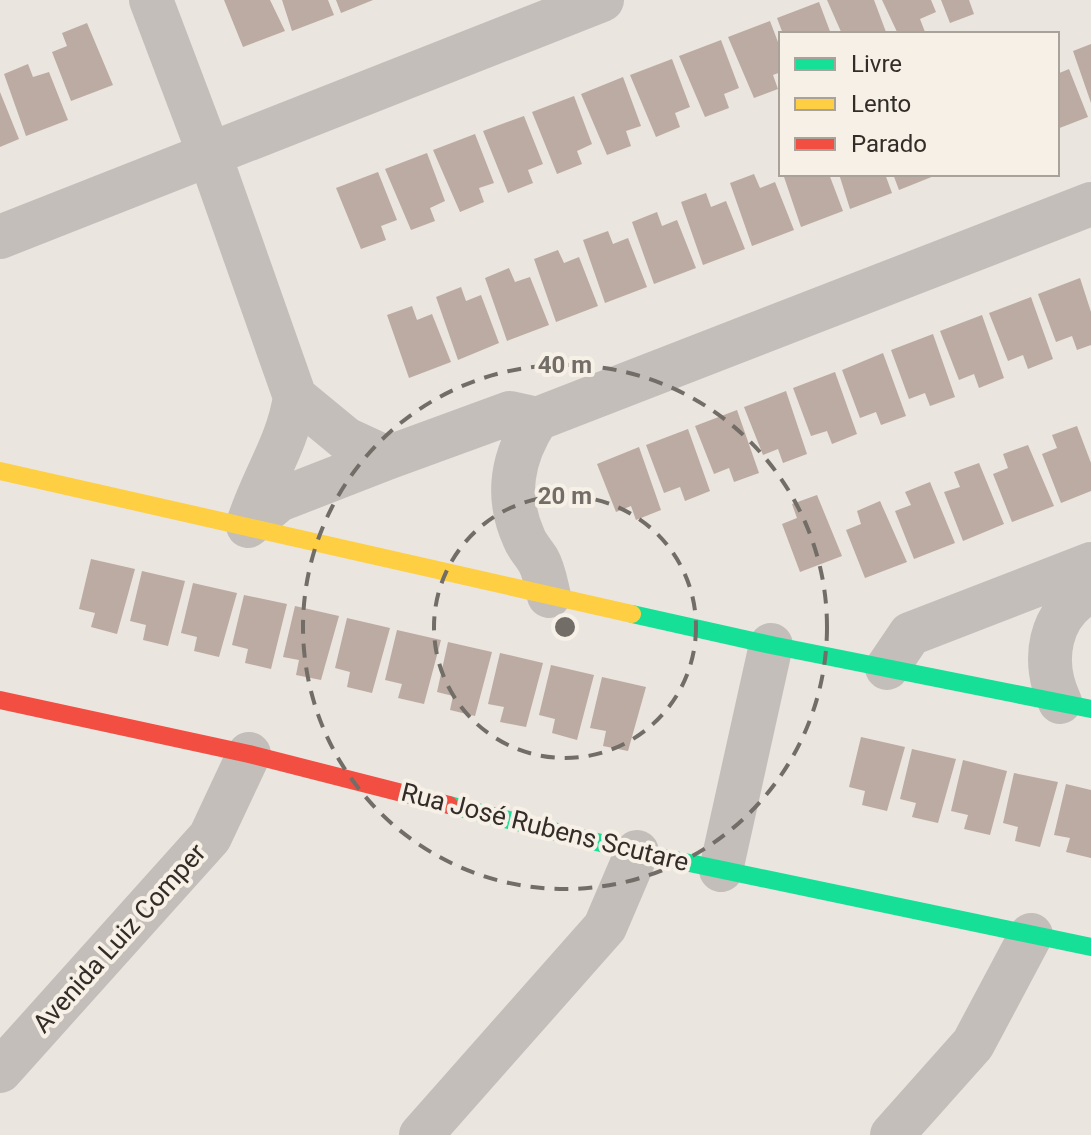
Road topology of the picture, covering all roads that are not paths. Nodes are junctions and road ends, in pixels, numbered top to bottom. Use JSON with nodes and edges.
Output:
{"nodes":[{"id":1,"x":151,"y":0,"type":"edge"},
{"id":2,"x":602,"y":0,"type":"edge"},
{"id":3,"x":210,"y":156,"type":"junction"},
{"id":4,"x":1091,"y":204,"type":"edge"},
{"id":5,"x":0,"y":237,"type":"edge"},
{"id":6,"x":295,"y":397,"type":"junction"},
{"id":7,"x":537,"y":419,"type":"junction"},
{"id":8,"x":387,"y":458,"type":"junction"},
{"id":9,"x":1,"y":476,"type":"edge"},
{"id":10,"x":248,"y":526,"type":"junction"},
{"id":11,"x":1091,"y":564,"type":"edge"},
{"id":12,"x":1091,"y":591,"type":"edge"},
{"id":13,"x":549,"y":596,"type":"junction"},
{"id":14,"x":771,"y":645,"type":"junction"},
{"id":15,"x":887,"y":668,"type":"junction"},
{"id":16,"x":0,"y":700,"type":"edge"},
{"id":17,"x":1075,"y":705,"type":"edge"},
{"id":18,"x":249,"y":754,"type":"junction"},
{"id":19,"x":637,"y":852,"type":"junction"},
{"id":20,"x":721,"y":870,"type":"junction"},
{"id":21,"x":1031,"y":935,"type":"junction"},
{"id":22,"x":1091,"y":947,"type":"edge"},
{"id":23,"x":0,"y":1071,"type":"edge"},
{"id":24,"x":421,"y":1135,"type":"edge"},
{"id":25,"x":892,"y":1135,"type":"edge"}],
"edges":[{"from":1,"to":3,"type":"street"},
{"from":2,"to":3,"type":"street"},
{"from":3,"to":5,"type":"street"},
{"from":3,"to":6,"type":"street"},
{"from":4,"to":7,"type":"street"},
{"from":6,"to":8,"type":"street"},
{"from":6,"to":10,"type":"street"},
{"from":7,"to":8,"type":"street"},
{"from":7,"to":13,"type":"street"},
{"from":8,"to":10,"type":"street"},
{"from":9,"to":10,"type":"street"},
{"from":10,"to":13,"type":"street"},
{"from":11,"to":15,"type":"street"},
{"from":12,"to":17,"type":"street"},
{"from":13,"to":14,"type":"street"},
{"from":14,"to":15,"type":"street"},
{"from":14,"to":20,"type":"street"},
{"from":15,"to":17,"type":"street"},
{"from":16,"to":18,"type":"street","name":"Rua José Rubens Scutare"},
{"from":18,"to":19,"type":"street","name":"Rua José Rubens Scutare"},
{"from":18,"to":23,"type":"street","name":"Avenida Luiz Comper"},
{"from":19,"to":20,"type":"street","name":"Rua José Rubens Scutare"},
{"from":19,"to":24,"type":"street"},
{"from":20,"to":21,"type":"street","name":"Rua José Rubens Scutare"},
{"from":21,"to":22,"type":"street","name":"Rua José Rubens Scutare"},
{"from":21,"to":25,"type":"street"}]}
